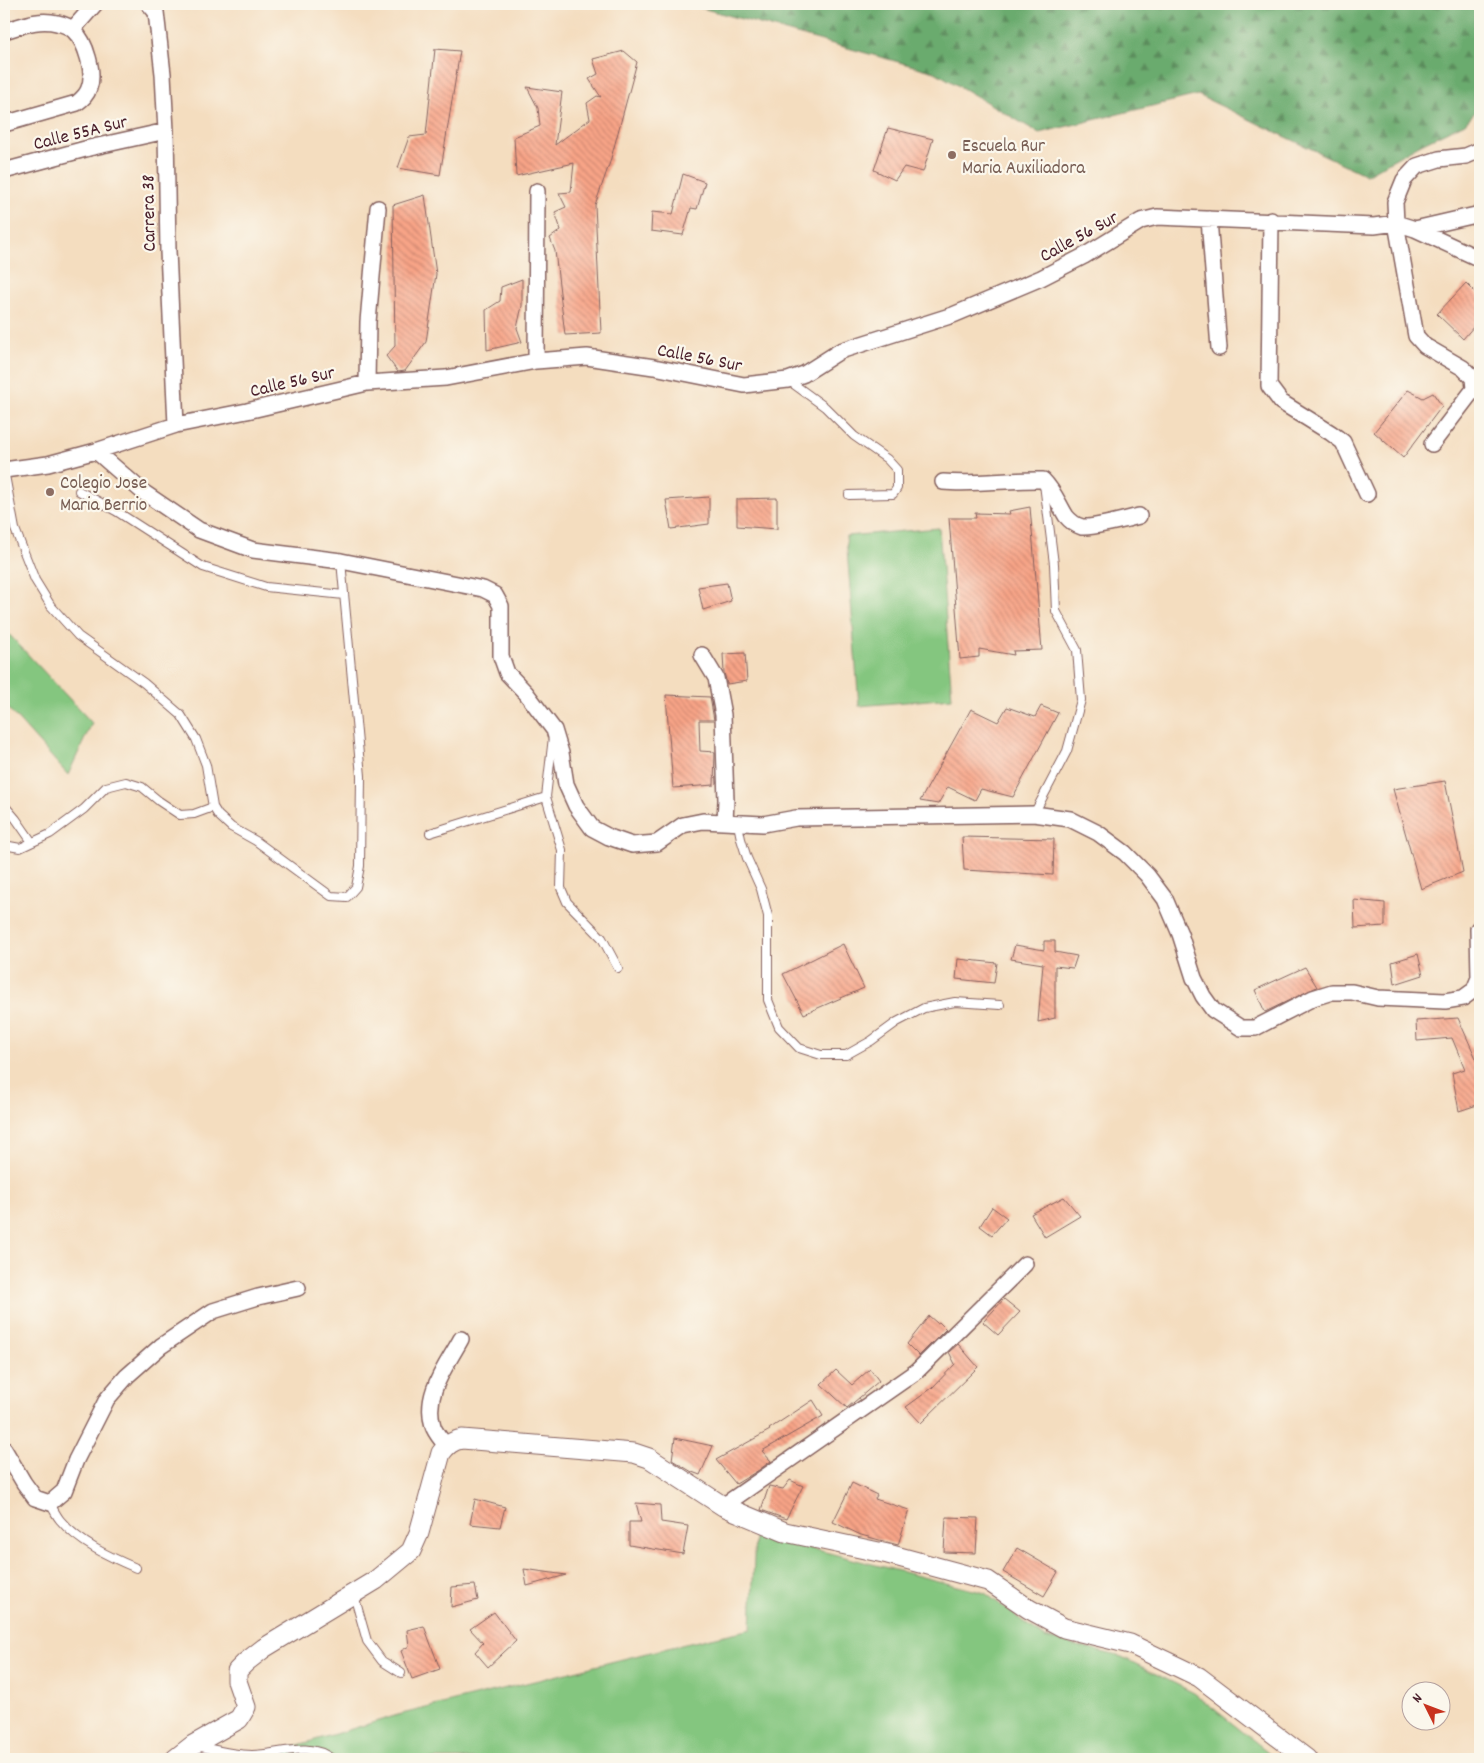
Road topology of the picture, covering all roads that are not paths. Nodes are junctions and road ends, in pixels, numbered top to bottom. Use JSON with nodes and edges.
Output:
{"nodes":[{"id":1,"x":95,"y":4,"type":"edge"},
{"id":2,"x":149,"y":4,"type":"edge"},
{"id":3,"x":73,"y":29,"type":"junction"},
{"id":4,"x":4,"y":30,"type":"edge"},
{"id":5,"x":4,"y":124,"type":"edge"},
{"id":6,"x":166,"y":131,"type":"junction"},
{"id":7,"x":1480,"y":150,"type":"edge"},
{"id":8,"x":4,"y":171,"type":"edge"},
{"id":9,"x":537,"y":191,"type":"dead end"},
{"id":10,"x":378,"y":208,"type":"dead end"},
{"id":11,"x":1480,"y":214,"type":"edge"},
{"id":12,"x":1209,"y":219,"type":"junction"},
{"id":13,"x":1271,"y":220,"type":"junction"},
{"id":14,"x":1396,"y":223,"type":"junction"},
{"id":15,"x":1415,"y":229,"type":"junction"},
{"id":16,"x":1480,"y":259,"type":"edge"},
{"id":17,"x":1219,"y":348,"type":"dead end"},
{"id":18,"x":536,"y":361,"type":"junction"},
{"id":19,"x":788,"y":380,"type":"junction"},
{"id":20,"x":367,"y":382,"type":"junction"},
{"id":21,"x":176,"y":425,"type":"junction"},
{"id":22,"x":1432,"y":444,"type":"dead end"},
{"id":23,"x":96,"y":451,"type":"junction"},
{"id":24,"x":4,"y":470,"type":"edge"},
{"id":25,"x":1043,"y":480,"type":"junction"},
{"id":26,"x":943,"y":482,"type":"dead end"},
{"id":27,"x":79,"y":491,"type":"dead end"},
{"id":28,"x":1367,"y":494,"type":"dead end"},
{"id":29,"x":849,"y":495,"type":"dead end"},
{"id":30,"x":1139,"y":516,"type":"dead end"},
{"id":31,"x":341,"y":561,"type":"junction"},
{"id":32,"x":344,"y":595,"type":"junction"},
{"id":33,"x":702,"y":655,"type":"dead end"},
{"id":34,"x":554,"y":730,"type":"junction"},
{"id":35,"x":546,"y":797,"type":"junction"},
{"id":36,"x":4,"y":805,"type":"edge"},
{"id":37,"x":213,"y":807,"type":"junction"},
{"id":38,"x":1034,"y":814,"type":"junction"},
{"id":39,"x":732,"y":823,"type":"junction"},
{"id":40,"x":430,"y":833,"type":"dead end"},
{"id":41,"x":32,"y":842,"type":"junction"},
{"id":42,"x":4,"y":844,"type":"edge"},
{"id":43,"x":1478,"y":929,"type":"dead end"},
{"id":44,"x":618,"y":968,"type":"dead end"},
{"id":45,"x":1000,"y":1004,"type":"dead end"},
{"id":46,"x":1025,"y":1264,"type":"dead end"},
{"id":47,"x":298,"y":1288,"type":"dead end"},
{"id":48,"x":461,"y":1339,"type":"dead end"},
{"id":49,"x":446,"y":1446,"type":"junction"},
{"id":50,"x":4,"y":1449,"type":"edge"},
{"id":51,"x":50,"y":1503,"type":"junction"},
{"id":52,"x":723,"y":1506,"type":"junction"},
{"id":53,"x":136,"y":1568,"type":"dead end"},
{"id":54,"x":354,"y":1595,"type":"junction"},
{"id":55,"x":401,"y":1674,"type":"dead end"},
{"id":56,"x":193,"y":1745,"type":"junction"},
{"id":57,"x":175,"y":1759,"type":"edge"},
{"id":58,"x":332,"y":1759,"type":"edge"},
{"id":59,"x":1307,"y":1759,"type":"edge"}],
"edges":[{"from":1,"to":3,"type":"street"},
{"from":2,"to":6,"type":"street","name":"Carrera 38"},
{"from":3,"to":4,"type":"street"},
{"from":3,"to":5,"type":"street"},
{"from":6,"to":8,"type":"street","name":"Calle 55A Sur"},
{"from":6,"to":21,"type":"street","name":"Carrera 38"},
{"from":7,"to":14,"type":"street"},
{"from":9,"to":18,"type":"street"},
{"from":10,"to":20,"type":"street"},
{"from":11,"to":15,"type":"street"},
{"from":12,"to":13,"type":"street","name":"Calle 56 Sur"},
{"from":12,"to":17,"type":"street"},
{"from":12,"to":19,"type":"street","name":"Calle 56 Sur"},
{"from":13,"to":14,"type":"street","name":"Calle 56 Sur"},
{"from":13,"to":28,"type":"street"},
{"from":14,"to":15,"type":"street"},
{"from":14,"to":22,"type":"street"},
{"from":15,"to":16,"type":"street"},
{"from":18,"to":19,"type":"street","name":"Calle 56 Sur"},
{"from":18,"to":20,"type":"street","name":"Calle 56 Sur"},
{"from":19,"to":29,"type":"lane"},
{"from":20,"to":21,"type":"street","name":"Calle 56 Sur"},
{"from":21,"to":23,"type":"street","name":"Calle 56 Sur"},
{"from":23,"to":24,"type":"street","name":"Calle 56 Sur"},
{"from":23,"to":31,"type":"street"},
{"from":24,"to":37,"type":"lane"},
{"from":25,"to":26,"type":"street"},
{"from":25,"to":30,"type":"street"},
{"from":25,"to":38,"type":"lane"},
{"from":27,"to":32,"type":"lane"},
{"from":31,"to":32,"type":"lane"},
{"from":31,"to":34,"type":"street"},
{"from":32,"to":37,"type":"lane"},
{"from":33,"to":39,"type":"street"},
{"from":34,"to":35,"type":"lane"},
{"from":34,"to":39,"type":"street"},
{"from":35,"to":40,"type":"lane"},
{"from":35,"to":44,"type":"lane"},
{"from":36,"to":41,"type":"lane"},
{"from":37,"to":41,"type":"lane"},
{"from":38,"to":39,"type":"street"},
{"from":38,"to":43,"type":"street"},
{"from":39,"to":45,"type":"lane"},
{"from":41,"to":42,"type":"lane"},
{"from":46,"to":52,"type":"street"},
{"from":47,"to":51,"type":"street"},
{"from":48,"to":49,"type":"street"},
{"from":49,"to":52,"type":"street"},
{"from":49,"to":54,"type":"street"},
{"from":50,"to":51,"type":"street"},
{"from":51,"to":53,"type":"lane"},
{"from":52,"to":59,"type":"street"},
{"from":54,"to":55,"type":"lane"},
{"from":54,"to":56,"type":"street"},
{"from":56,"to":57,"type":"street"},
{"from":56,"to":58,"type":"lane"}]}
